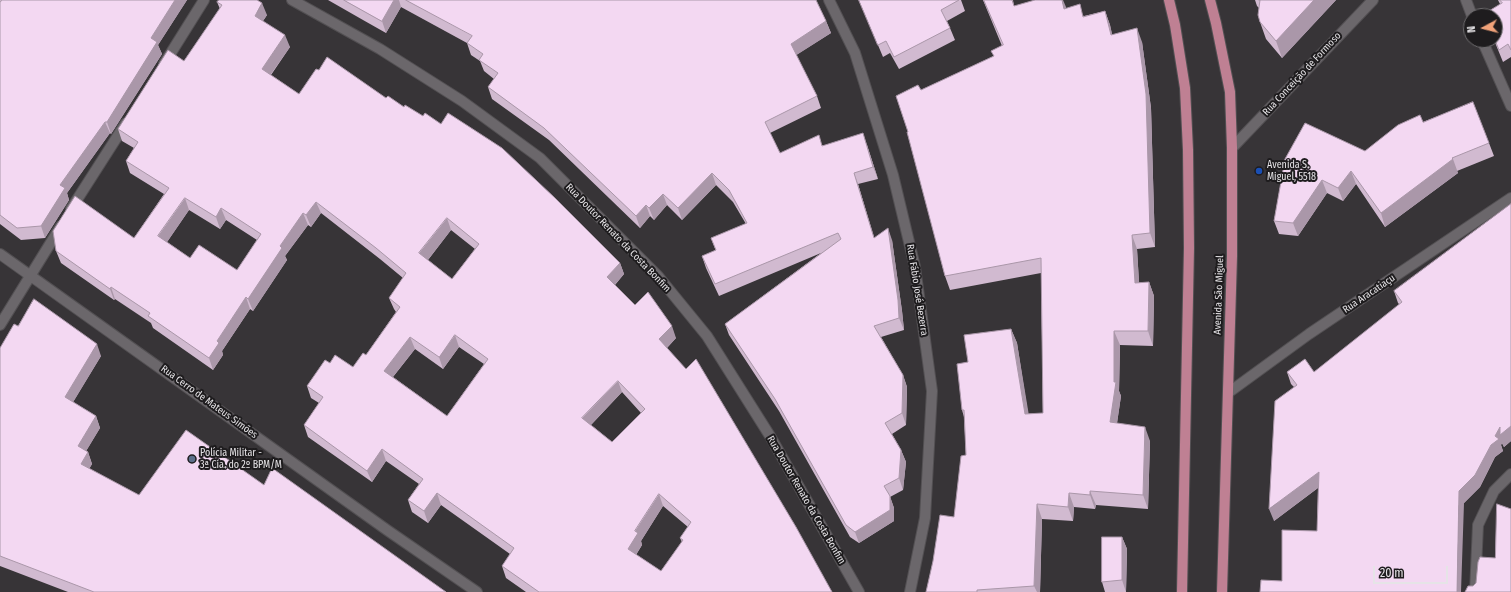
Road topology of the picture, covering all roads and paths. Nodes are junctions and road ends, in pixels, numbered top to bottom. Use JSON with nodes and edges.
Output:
{"nodes":[{"id":1,"x":204,"y":0,"type":"edge"},
{"id":2,"x":292,"y":0,"type":"edge"},
{"id":3,"x":829,"y":0,"type":"edge"},
{"id":4,"x":1169,"y":0,"type":"edge"},
{"id":5,"x":1210,"y":0,"type":"edge"},
{"id":6,"x":1373,"y":0,"type":"edge"},
{"id":7,"x":1486,"y":48,"type":"edge"},
{"id":8,"x":157,"y":74,"type":"edge"},
{"id":9,"x":1511,"y":106,"type":"edge"},
{"id":10,"x":132,"y":114,"type":"edge"},
{"id":11,"x":1232,"y":148,"type":"junction"},
{"id":12,"x":1511,"y":198,"type":"edge"},
{"id":13,"x":0,"y":254,"type":"edge"},
{"id":14,"x":30,"y":274,"type":"junction"},
{"id":15,"x":0,"y":325,"type":"edge"},
{"id":16,"x":1228,"y":393,"type":"junction"},
{"id":17,"x":1511,"y":474,"type":"edge"},
{"id":18,"x":477,"y":592,"type":"edge"},
{"id":19,"x":859,"y":592,"type":"edge"},
{"id":20,"x":910,"y":592,"type":"edge"},
{"id":21,"x":1182,"y":592,"type":"edge"},
{"id":22,"x":1222,"y":592,"type":"edge"},
{"id":23,"x":1475,"y":592,"type":"edge"}],
"edges":[{"from":1,"to":8,"type":"street"},
{"from":2,"to":19,"type":"street","name":"Rua Doutor Renato da Costa Bonfim"},
{"from":3,"to":20,"type":"street","name":"Rua Fábio José Bezerra"},
{"from":4,"to":21,"type":"main road"},
{"from":5,"to":11,"type":"main road","name":"Avenida São Miguel"},
{"from":6,"to":11,"type":"street","name":"Rua Conceição de Formoso"},
{"from":7,"to":9,"type":"street"},
{"from":10,"to":14,"type":"street"},
{"from":11,"to":16,"type":"main road","name":"Avenida São Miguel"},
{"from":12,"to":16,"type":"street","name":"Rua Aracatiaçu"},
{"from":13,"to":14,"type":"street","name":"Rua Cerro de Mateus Simões"},
{"from":14,"to":15,"type":"street"},
{"from":14,"to":18,"type":"street","name":"Rua Cerro de Mateus Simões"},
{"from":16,"to":22,"type":"main road","name":"Avenida São Miguel"},
{"from":17,"to":23,"type":"street"}]}
